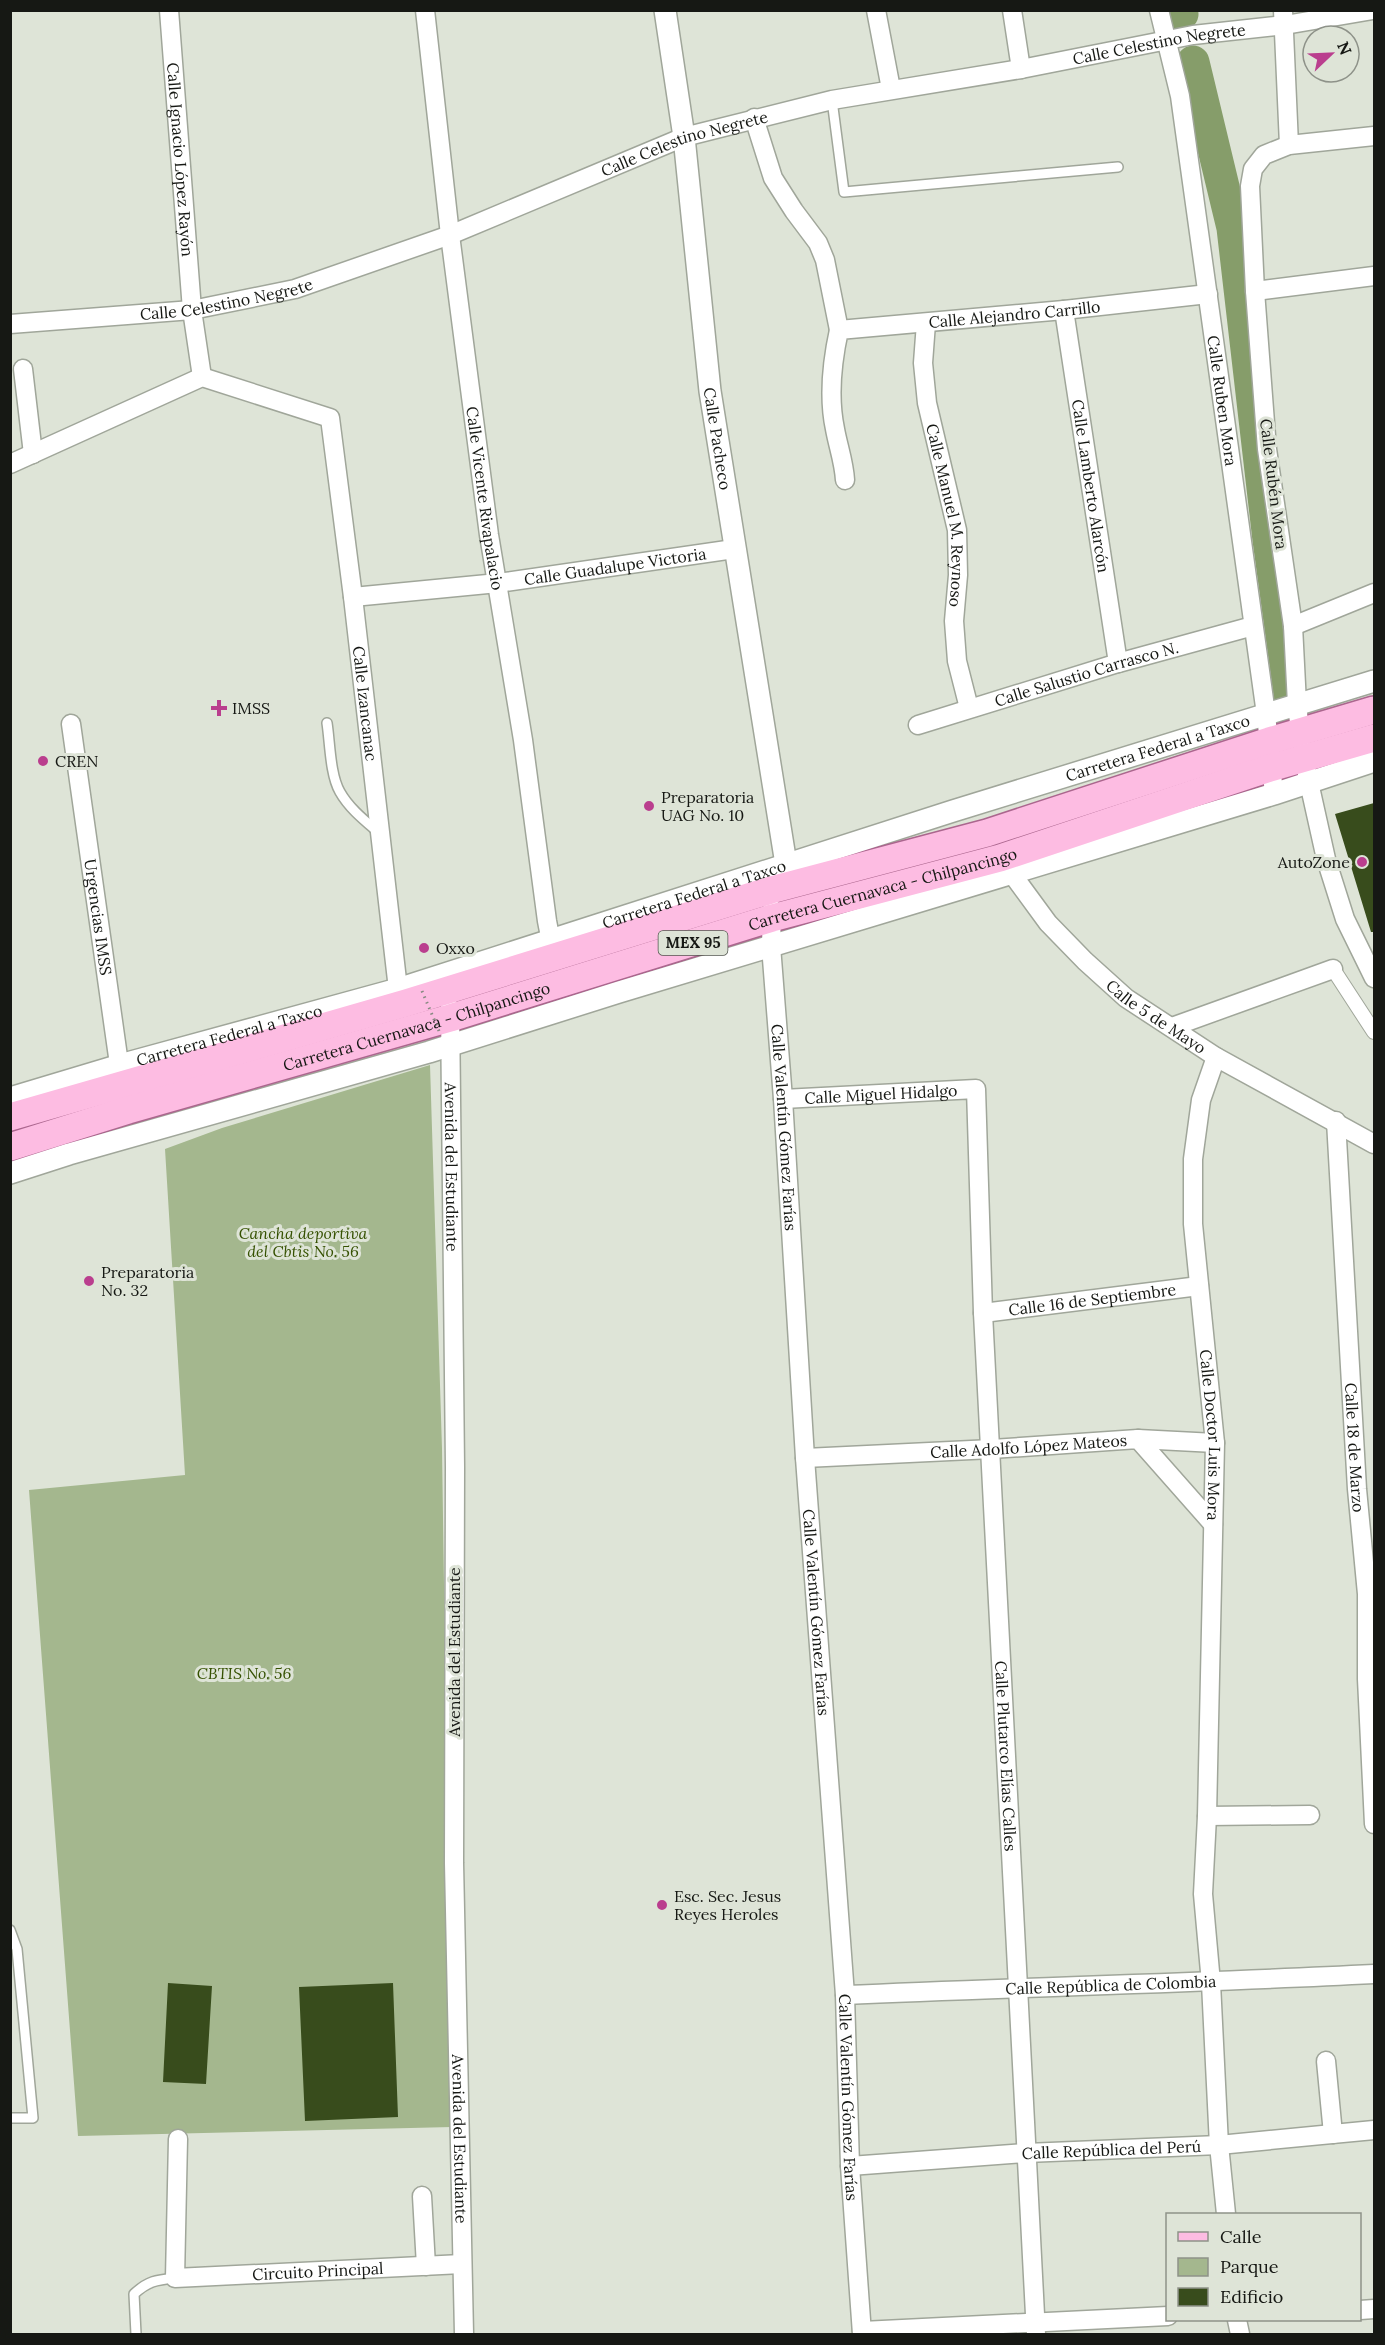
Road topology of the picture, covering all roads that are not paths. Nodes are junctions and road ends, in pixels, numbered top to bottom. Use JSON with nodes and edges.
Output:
{"nodes":[{"id":1,"x":169,"y":10,"type":"edge"},
{"id":2,"x":425,"y":10,"type":"edge"},
{"id":3,"x":664,"y":10,"type":"edge"},
{"id":4,"x":876,"y":10,"type":"edge"},
{"id":5,"x":1012,"y":10,"type":"edge"},
{"id":6,"x":1159,"y":10,"type":"edge"},
{"id":7,"x":1373,"y":10,"type":"edge"},
{"id":8,"x":1284,"y":18,"type":"edge"},
{"id":9,"x":1167,"y":41,"type":"junction"},
{"id":10,"x":1021,"y":69,"type":"junction"},
{"id":11,"x":891,"y":89,"type":"junction"},
{"id":12,"x":832,"y":100,"type":"junction"},
{"id":13,"x":754,"y":118,"type":"junction"},
{"id":14,"x":1374,"y":136,"type":"edge"},
{"id":15,"x":684,"y":137,"type":"junction"},
{"id":16,"x":1289,"y":145,"type":"junction"},
{"id":17,"x":1118,"y":167,"type":"dead end"},
{"id":18,"x":450,"y":235,"type":"junction"},
{"id":19,"x":1374,"y":276,"type":"edge"},
{"id":20,"x":1255,"y":291,"type":"junction"},
{"id":21,"x":1208,"y":294,"type":"junction"},
{"id":22,"x":192,"y":310,"type":"junction"},
{"id":23,"x":1064,"y":310,"type":"junction"},
{"id":24,"x":926,"y":322,"type":"junction"},
{"id":25,"x":10,"y":324,"type":"edge"},
{"id":26,"x":837,"y":339,"type":"junction"},
{"id":27,"x":23,"y":369,"type":"dead end"},
{"id":28,"x":202,"y":378,"type":"junction"},
{"id":29,"x":33,"y":454,"type":"junction"},
{"id":30,"x":10,"y":464,"type":"edge"},
{"id":31,"x":845,"y":480,"type":"dead end"},
{"id":32,"x":734,"y":549,"type":"junction"},
{"id":33,"x":498,"y":583,"type":"junction"},
{"id":34,"x":1374,"y":593,"type":"edge"},
{"id":35,"x":353,"y":597,"type":"junction"},
{"id":36,"x":1253,"y":626,"type":"junction"},
{"id":37,"x":1293,"y":626,"type":"junction"},
{"id":38,"x":1118,"y":663,"type":"junction"},
{"id":39,"x":1374,"y":681,"type":"edge"},
{"id":40,"x":1297,"y":704,"type":"junction"},
{"id":41,"x":969,"y":708,"type":"junction"},
{"id":42,"x":1374,"y":710,"type":"edge"},
{"id":43,"x":1266,"y":714,"type":"junction"},
{"id":44,"x":71,"y":723,"type":"dead end"},
{"id":45,"x":327,"y":723,"type":"dead end"},
{"id":46,"x":918,"y":725,"type":"dead end"},
{"id":47,"x":1300,"y":732,"type":"junction"},
{"id":48,"x":1374,"y":738,"type":"edge"},
{"id":49,"x":1269,"y":741,"type":"junction"},
{"id":50,"x":1374,"y":761,"type":"edge"},
{"id":51,"x":1306,"y":770,"type":"junction"},
{"id":52,"x":1272,"y":781,"type":"junction"},
{"id":53,"x":987,"y":833,"type":"junction"},
{"id":54,"x":380,"y":834,"type":"junction"},
{"id":55,"x":786,"y":864,"type":"junction"},
{"id":56,"x":1006,"y":866,"type":"junction"},
{"id":57,"x":771,"y":890,"type":"junction"},
{"id":58,"x":772,"y":918,"type":"junction"},
{"id":59,"x":606,"y":932,"type":"junction"},
{"id":60,"x":771,"y":946,"type":"junction"},
{"id":61,"x":553,"y":949,"type":"junction"},
{"id":62,"x":614,"y":967,"type":"junction"},
{"id":63,"x":1333,"y":969,"type":"joint"},
{"id":64,"x":1374,"y":978,"type":"edge"},
{"id":65,"x":450,"y":979,"type":"junction"},
{"id":66,"x":557,"y":984,"type":"junction"},
{"id":67,"x":398,"y":989,"type":"junction"},
{"id":68,"x":331,"y":1015,"type":"junction"},
{"id":69,"x":1172,"y":1027,"type":"junction"},
{"id":70,"x":446,"y":1031,"type":"junction"},
{"id":71,"x":1374,"y":1032,"type":"edge"},
{"id":72,"x":1216,"y":1057,"type":"junction"},
{"id":73,"x":303,"y":1060,"type":"junction"},
{"id":74,"x":121,"y":1075,"type":"junction"},
{"id":75,"x":310,"y":1086,"type":"junction"},
{"id":76,"x":976,"y":1089,"type":"joint"},
{"id":77,"x":10,"y":1098,"type":"edge"},
{"id":78,"x":783,"y":1099,"type":"junction"},
{"id":79,"x":128,"y":1110,"type":"junction"},
{"id":80,"x":10,"y":1118,"type":"edge"},
{"id":81,"x":1336,"y":1121,"type":"junction"},
{"id":82,"x":1374,"y":1143,"type":"edge"},
{"id":83,"x":10,"y":1147,"type":"edge"},
{"id":84,"x":10,"y":1173,"type":"edge"},
{"id":85,"x":1199,"y":1286,"type":"junction"},
{"id":86,"x":983,"y":1313,"type":"junction"},
{"id":87,"x":1138,"y":1439,"type":"junction"},
{"id":88,"x":1215,"y":1443,"type":"junction"},
{"id":89,"x":992,"y":1449,"type":"junction"},
{"id":90,"x":805,"y":1458,"type":"junction"},
{"id":91,"x":1213,"y":1524,"type":"junction"},
{"id":92,"x":1310,"y":1815,"type":"dead end"},
{"id":93,"x":1374,"y":1815,"type":"edge"},
{"id":94,"x":1207,"y":1816,"type":"junction"},
{"id":95,"x":10,"y":1930,"type":"edge"},
{"id":96,"x":1374,"y":1974,"type":"edge"},
{"id":97,"x":1211,"y":1983,"type":"junction"},
{"id":98,"x":1018,"y":1988,"type":"junction"},
{"id":99,"x":846,"y":1995,"type":"junction"},
{"id":100,"x":1326,"y":2061,"type":"dead end"},
{"id":101,"x":10,"y":2118,"type":"edge"},
{"id":102,"x":1374,"y":2130,"type":"edge"},
{"id":103,"x":1333,"y":2134,"type":"junction"},
{"id":104,"x":178,"y":2139,"type":"dead end"},
{"id":105,"x":1219,"y":2145,"type":"junction"},
{"id":106,"x":1026,"y":2153,"type":"junction"},
{"id":107,"x":850,"y":2166,"type":"junction"},
{"id":108,"x":422,"y":2196,"type":"dead end"},
{"id":109,"x":1226,"y":2213,"type":"edge"},
{"id":110,"x":462,"y":2264,"type":"junction"},
{"id":111,"x":426,"y":2266,"type":"junction"},
{"id":112,"x":175,"y":2278,"type":"junction"},
{"id":113,"x":1166,"y":2316,"type":"edge"},
{"id":114,"x":1035,"y":2328,"type":"edge"},
{"id":115,"x":862,"y":2332,"type":"edge"},
{"id":116,"x":136,"y":2334,"type":"edge"},
{"id":117,"x":464,"y":2334,"type":"edge"}],
"edges":[{"from":1,"to":22,"type":"street","name":"Calle Ignacio López Rayón"},
{"from":2,"to":18,"type":"street","name":"Calle Vicente Rivapalacio"},
{"from":3,"to":15,"type":"street","name":"Calle Pacheco"},
{"from":4,"to":11,"type":"street"},
{"from":5,"to":10,"type":"street"},
{"from":6,"to":9,"type":"street","name":"Calle Ruben Mora"},
{"from":7,"to":8,"type":"street","name":"Calle Celestino Negrete"},
{"from":8,"to":9,"type":"street","name":"Calle Celestino Negrete"},
{"from":8,"to":16,"type":"street"},
{"from":9,"to":10,"type":"street","name":"Calle Celestino Negrete"},
{"from":9,"to":21,"type":"street","name":"Calle Ruben Mora"},
{"from":10,"to":11,"type":"street","name":"Calle Celestino Negrete"},
{"from":11,"to":12,"type":"street","name":"Calle Celestino Negrete"},
{"from":12,"to":13,"type":"street","name":"Calle Celestino Negrete"},
{"from":12,"to":17,"type":"lane"},
{"from":13,"to":15,"type":"street","name":"Calle Celestino Negrete"},
{"from":13,"to":26,"type":"street"},
{"from":14,"to":16,"type":"street"},
{"from":15,"to":18,"type":"street","name":"Calle Celestino Negrete"},
{"from":15,"to":32,"type":"street","name":"Calle Pacheco"},
{"from":16,"to":20,"type":"street","name":"Calle Rubén Mora"},
{"from":18,"to":22,"type":"street","name":"Calle Celestino Negrete"},
{"from":18,"to":33,"type":"street","name":"Calle Vicente Rivapalacio"},
{"from":19,"to":20,"type":"street"},
{"from":20,"to":37,"type":"street","name":"Calle Rubén Mora"},
{"from":21,"to":23,"type":"street","name":"Calle Alejandro Carrillo"},
{"from":21,"to":36,"type":"street","name":"Calle Ruben Mora"},
{"from":22,"to":25,"type":"street","name":"Calle Celestino Negrete"},
{"from":22,"to":28,"type":"street","name":"Calle Ignacio López Rayón"},
{"from":23,"to":24,"type":"street","name":"Calle Alejandro Carrillo"},
{"from":23,"to":38,"type":"street","name":"Calle Lamberto Alarcón"},
{"from":24,"to":26,"type":"street","name":"Calle Alejandro Carrillo"},
{"from":24,"to":41,"type":"street","name":"Calle Manuel M. Reynoso"},
{"from":26,"to":31,"type":"street"},
{"from":27,"to":29,"type":"street"},
{"from":28,"to":29,"type":"street"},
{"from":28,"to":35,"type":"street","name":"Calle Izancanac"},
{"from":29,"to":30,"type":"street"},
{"from":32,"to":33,"type":"street","name":"Calle Guadalupe Victoria"},
{"from":32,"to":55,"type":"street","name":"Calle Pacheco"},
{"from":33,"to":35,"type":"street","name":"Calle Guadalupe Victoria"},
{"from":33,"to":61,"type":"street","name":"Calle Vicente Rivapalacio"},
{"from":34,"to":37,"type":"street"},
{"from":35,"to":54,"type":"street","name":"Calle Izancanac"},
{"from":36,"to":38,"type":"street","name":"Calle Salustio Carrasco N."},
{"from":36,"to":43,"type":"street","name":"Calle Ruben Mora"},
{"from":37,"to":40,"type":"street","name":"Calle Rubén Mora"},
{"from":38,"to":41,"type":"street","name":"Calle Salustio Carrasco N."},
{"from":39,"to":40,"type":"street","name":"Carretera Federal a Taxco"},
{"from":40,"to":43,"type":"street","name":"Carretera Federal a Taxco"},
{"from":40,"to":47,"type":"street","name":"Calle Rubén Mora"},
{"from":41,"to":46,"type":"street","name":"Calle Salustio Carrasco N."},
{"from":42,"to":47,"type":"main road","name":"Carretera Cuernavaca - Chilpancingo","number":"MEX 95"},
{"from":43,"to":49,"type":"street","name":"Calle Ruben Mora"},
{"from":43,"to":55,"type":"street","name":"Carretera Federal a Taxco"},
{"from":44,"to":74,"type":"street","name":"Urgencias IMSS"},
{"from":45,"to":54,"type":"lane"},
{"from":47,"to":49,"type":"main road","name":"Carretera Cuernavaca - Chilpancingo","number":"MEX 95"},
{"from":47,"to":51,"type":"street","name":"Calle Rubén Mora"},
{"from":48,"to":51,"type":"main road","name":"Carretera Cuernavaca - Chilpancingo","number":"MEX 95"},
{"from":49,"to":52,"type":"street","name":"Calle Ruben Mora"},
{"from":49,"to":53,"type":"main road","name":"Carretera Cuernavaca - Chilpancingo","number":"MEX 95"},
{"from":50,"to":51,"type":"street"},
{"from":51,"to":52,"type":"main road","name":"Carretera Cuernavaca - Chilpancingo","number":"MEX 95"},
{"from":51,"to":64,"type":"street","name":"Calle Rubén Mora"},
{"from":52,"to":56,"type":"main road","name":"Carretera Cuernavaca - Chilpancingo","number":"MEX 95"},
{"from":53,"to":56,"type":"street","name":"Calle 5 de Mayo"},
{"from":53,"to":57,"type":"main road","name":"Carretera Cuernavaca - Chilpancingo","number":"MEX 95"},
{"from":54,"to":67,"type":"street","name":"Calle Izancanac"},
{"from":55,"to":59,"type":"street","name":"Carretera Federal a Taxco"},
{"from":56,"to":58,"type":"main road","name":"Carretera Cuernavaca - Chilpancingo","number":"MEX 95"},
{"from":56,"to":60,"type":"street"},
{"from":56,"to":69,"type":"street","name":"Calle 5 de Mayo"},
{"from":57,"to":58,"type":"street","name":"Calle Valentín Gómez Farías"},
{"from":57,"to":59,"type":"main road","name":"Carretera Cuernavaca - Chilpancingo","number":"MEX 95"},
{"from":58,"to":60,"type":"street","name":"Calle Valentín Gómez Farías"},
{"from":58,"to":62,"type":"main road","name":"Carretera Cuernavaca - Chilpancingo","number":"MEX 95"},
{"from":59,"to":61,"type":"main road","name":"Carretera Cuernavaca - Chilpancingo","number":"MEX 95"},
{"from":59,"to":62,"type":"street"},
{"from":60,"to":70,"type":"street"},
{"from":60,"to":78,"type":"street","name":"Calle Valentín Gómez Farías"},
{"from":61,"to":65,"type":"main road","name":"Carretera Cuernavaca - Chilpancingo","number":"MEX 95"},
{"from":61,"to":66,"type":"street","name":"Calle Vicente Rivapalacio"},
{"from":62,"to":66,"type":"main road","name":"Carretera Cuernavaca - Chilpancingo","number":"MEX 95"},
{"from":63,"to":69,"type":"street"},
{"from":63,"to":71,"type":"street"},
{"from":65,"to":67,"type":"street","name":"Carretera Federal a Taxco"},
{"from":65,"to":68,"type":"main road","name":"Carretera Cuernavaca - Chilpancingo","number":"MEX 95"},
{"from":65,"to":70,"type":"street","name":"Avenida del Estudiante"},
{"from":66,"to":70,"type":"main road","name":"Carretera Cuernavaca - Chilpancingo","number":"MEX 95"},
{"from":67,"to":68,"type":"street","name":"Carretera Federal a Taxco"},
{"from":68,"to":74,"type":"main road","name":"Carretera Cuernavaca - Chilpancingo","number":"MEX 95"},
{"from":69,"to":72,"type":"street","name":"Calle 5 de Mayo"},
{"from":70,"to":73,"type":"main road","name":"Carretera Cuernavaca - Chilpancingo","number":"MEX 95"},
{"from":70,"to":75,"type":"street"},
{"from":70,"to":110,"type":"street","name":"Avenida del Estudiante"},
{"from":72,"to":81,"type":"street","name":"Calle 5 de Mayo"},
{"from":72,"to":85,"type":"street","name":"Calle Doctor Luis Mora"},
{"from":73,"to":75,"type":"street"},
{"from":73,"to":79,"type":"main road","name":"Carretera Cuernavaca - Chilpancingo","number":"MEX 95"},
{"from":74,"to":77,"type":"street","name":"Carretera Federal a Taxco"},
{"from":74,"to":79,"type":"street","name":"Urgencias IMSS"},
{"from":74,"to":80,"type":"main road","name":"Carretera Cuernavaca - Chilpancingo","number":"MEX 95"},
{"from":75,"to":84,"type":"street"},
{"from":76,"to":78,"type":"street","name":"Calle Miguel Hidalgo"},
{"from":76,"to":86,"type":"street","name":"Calle Plutarco Elías Calles"},
{"from":78,"to":90,"type":"street","name":"Calle Valentín Gómez Farías"},
{"from":79,"to":83,"type":"main road","name":"Carretera Cuernavaca - Chilpancingo","number":"MEX 95"},
{"from":81,"to":82,"type":"street","name":"Calle 5 de Mayo"},
{"from":81,"to":93,"type":"street","name":"Calle 18 de Marzo"},
{"from":85,"to":86,"type":"street","name":"Calle 16 de Septiembre"},
{"from":85,"to":88,"type":"street","name":"Calle Doctor Luis Mora"},
{"from":86,"to":89,"type":"street","name":"Calle Plutarco Elías Calles"},
{"from":87,"to":88,"type":"street"},
{"from":87,"to":89,"type":"street","name":"Calle Adolfo López Mateos"},
{"from":87,"to":91,"type":"street","name":"Calle Adolfo López Mateos"},
{"from":88,"to":91,"type":"street","name":"Calle Doctor Luis Mora"},
{"from":89,"to":90,"type":"street","name":"Calle Adolfo López Mateos"},
{"from":89,"to":98,"type":"street","name":"Calle Plutarco Elías Calles"},
{"from":90,"to":99,"type":"street","name":"Calle Valentín Gómez Farías"},
{"from":91,"to":94,"type":"street","name":"Calle Doctor Luis Mora"},
{"from":92,"to":94,"type":"street"},
{"from":94,"to":97,"type":"street","name":"Calle Doctor Luis Mora"},
{"from":95,"to":101,"type":"lane"},
{"from":96,"to":97,"type":"street","name":"Calle República de Colombia"},
{"from":97,"to":98,"type":"street","name":"Calle República de Colombia"},
{"from":97,"to":105,"type":"street","name":"Calle Doctor Luis Mora"},
{"from":98,"to":99,"type":"street","name":"Calle República de Colombia"},
{"from":98,"to":106,"type":"street","name":"Calle Plutarco Elías Calles"},
{"from":99,"to":107,"type":"street","name":"Calle Valentín Gómez Farías"},
{"from":100,"to":103,"type":"street"},
{"from":102,"to":103,"type":"street","name":"Calle República del Perú"},
{"from":103,"to":105,"type":"street","name":"Calle República del Perú"},
{"from":104,"to":112,"type":"street"},
{"from":105,"to":106,"type":"street","name":"Calle República del Perú"},
{"from":105,"to":109,"type":"street","name":"Calle Doctor Luis Mora"},
{"from":106,"to":107,"type":"street","name":"Calle República del Perú"},
{"from":106,"to":114,"type":"street","name":"Calle Plutarco Elías Calles"},
{"from":107,"to":115,"type":"street","name":"Calle Valentín Gómez Farías"},
{"from":108,"to":111,"type":"street"},
{"from":110,"to":111,"type":"street","name":"Circuito Principal"},
{"from":110,"to":117,"type":"street","name":"Avenida del Estudiante"},
{"from":111,"to":112,"type":"street","name":"Circuito Principal"},
{"from":112,"to":116,"type":"lane"},
{"from":113,"to":114,"type":"street"},
{"from":114,"to":115,"type":"street"}]}
